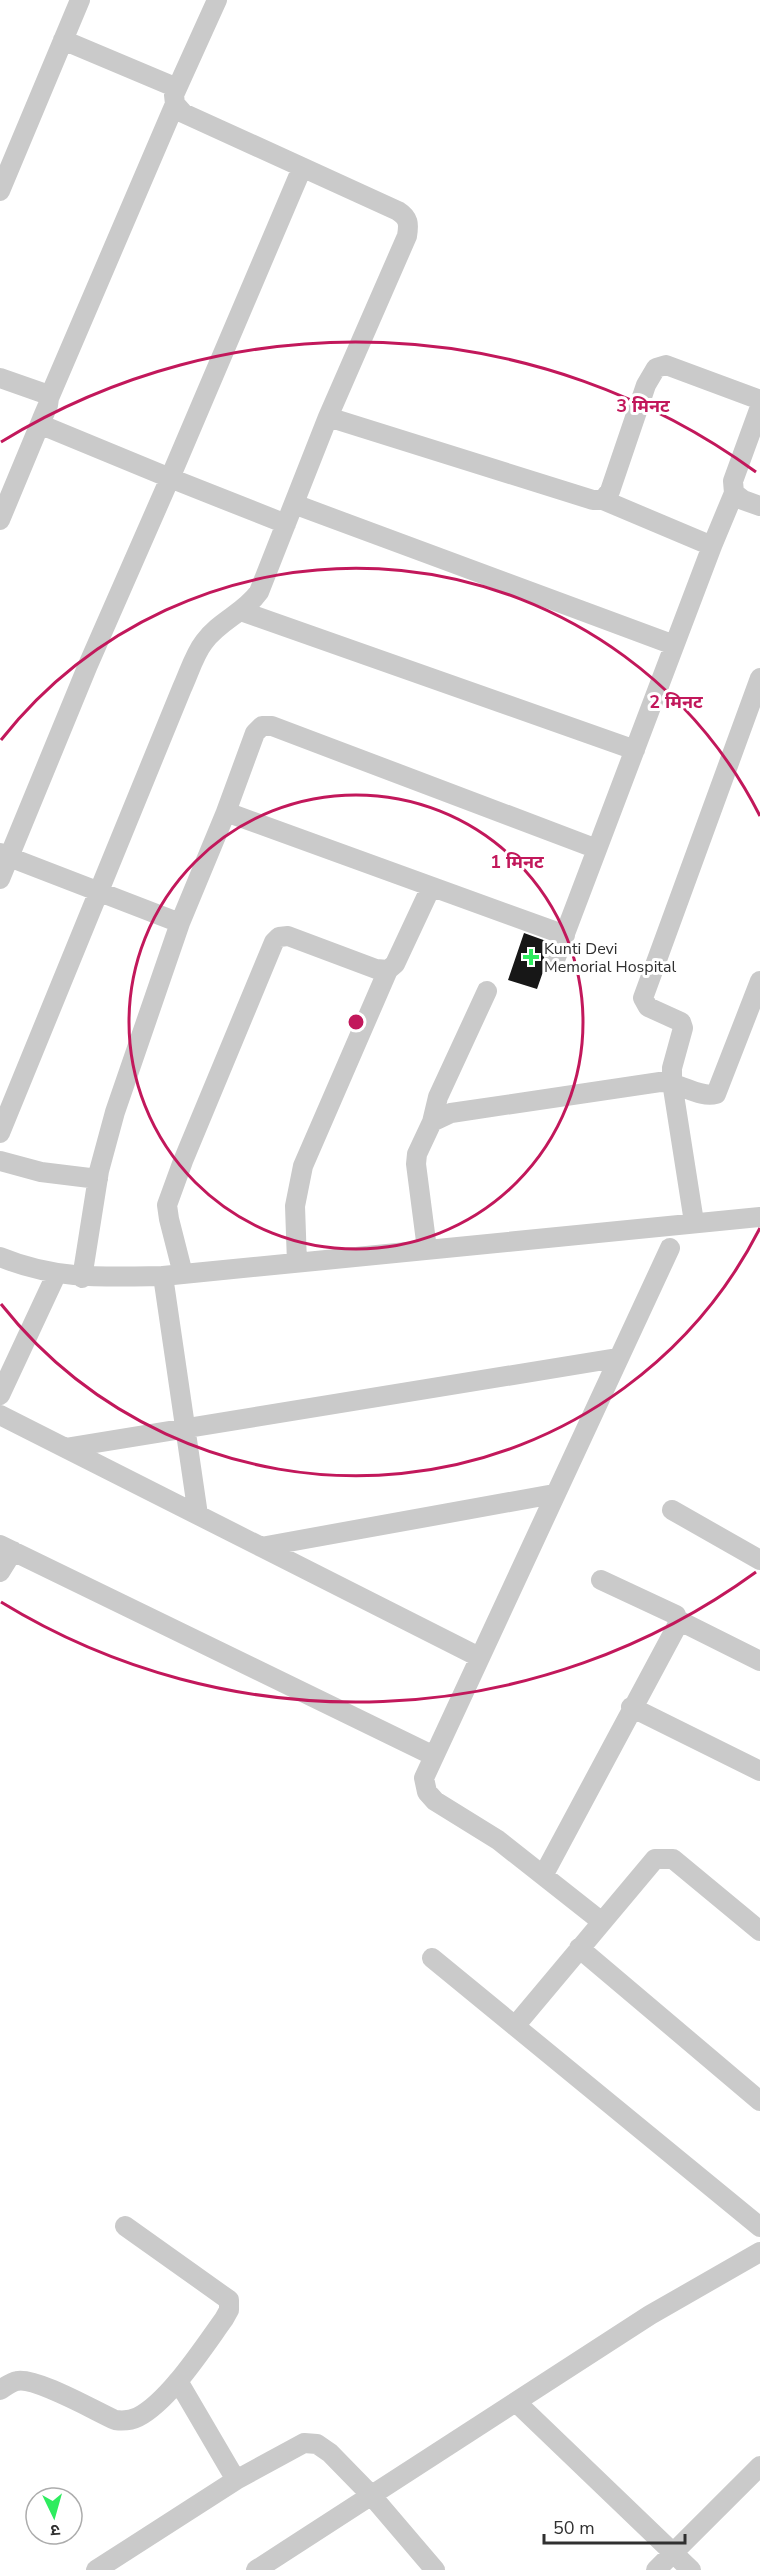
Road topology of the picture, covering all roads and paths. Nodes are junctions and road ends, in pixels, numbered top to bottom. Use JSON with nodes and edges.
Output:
{"nodes":[{"id":1,"x":80,"y":0,"type":"edge"},
{"id":2,"x":217,"y":0,"type":"edge"},
{"id":3,"x":63,"y":40,"type":"junction"},
{"id":4,"x":176,"y":96,"type":"junction"},
{"id":5,"x":302,"y":168,"type":"junction"},
{"id":6,"x":0,"y":191,"type":"edge"},
{"id":7,"x":0,"y":378,"type":"edge"},
{"id":8,"x":49,"y":398,"type":"junction"},
{"id":9,"x":760,"y":400,"type":"edge"},
{"id":10,"x":760,"y":407,"type":"edge"},
{"id":11,"x":328,"y":417,"type":"junction"},
{"id":12,"x":42,"y":419,"type":"junction"},
{"id":13,"x":170,"y":478,"type":"junction"},
{"id":14,"x":734,"y":493,"type":"junction"},
{"id":15,"x":603,"y":500,"type":"junction"},
{"id":16,"x":294,"y":504,"type":"junction"},
{"id":17,"x":760,"y":506,"type":"edge"},
{"id":18,"x":0,"y":520,"type":"edge"},
{"id":19,"x":286,"y":524,"type":"junction"},
{"id":20,"x":712,"y":546,"type":"junction"},
{"id":21,"x":241,"y":611,"type":"junction"},
{"id":22,"x":674,"y":645,"type":"junction"},
{"id":23,"x":760,"y":678,"type":"edge"},
{"id":24,"x":635,"y":750,"type":"junction"},
{"id":25,"x":226,"y":813,"type":"junction"},
{"id":26,"x":597,"y":849,"type":"junction"},
{"id":27,"x":4,"y":855,"type":"edge"},
{"id":28,"x":0,"y":879,"type":"edge"},
{"id":29,"x":431,"y":887,"type":"junction"},
{"id":30,"x":98,"y":892,"type":"junction"},
{"id":31,"x":180,"y":923,"type":"junction"},
{"id":32,"x":565,"y":936,"type":"junction"},
{"id":33,"x":555,"y":960,"type":"dead end"},
{"id":34,"x":388,"y":970,"type":"junction"},
{"id":35,"x":760,"y":981,"type":"edge"},
{"id":36,"x":487,"y":992,"type":"dead end"},
{"id":37,"x":672,"y":1082,"type":"junction"},
{"id":38,"x":432,"y":1122,"type":"junction"},
{"id":39,"x":0,"y":1133,"type":"edge"},
{"id":40,"x":0,"y":1161,"type":"edge"},
{"id":41,"x":98,"y":1179,"type":"junction"},
{"id":42,"x":760,"y":1217,"type":"edge"},
{"id":43,"x":694,"y":1222,"type":"junction"},
{"id":44,"x":670,"y":1248,"type":"dead end"},
{"id":45,"x":427,"y":1249,"type":"junction"},
{"id":46,"x":0,"y":1257,"type":"edge"},
{"id":47,"x":297,"y":1263,"type":"junction"},
{"id":48,"x":183,"y":1274,"type":"junction"},
{"id":49,"x":56,"y":1275,"type":"junction"},
{"id":50,"x":163,"y":1276,"type":"junction"},
{"id":51,"x":82,"y":1278,"type":"junction"},
{"id":52,"x":617,"y":1358,"type":"junction"},
{"id":53,"x":0,"y":1395,"type":"edge"},
{"id":54,"x":0,"y":1415,"type":"edge"},
{"id":55,"x":185,"y":1429,"type":"junction"},
{"id":56,"x":65,"y":1448,"type":"junction"},
{"id":57,"x":554,"y":1494,"type":"junction"},
{"id":58,"x":672,"y":1510,"type":"dead end"},
{"id":59,"x":198,"y":1515,"type":"junction"},
{"id":60,"x":261,"y":1547,"type":"junction"},
{"id":61,"x":7,"y":1548,"type":"edge"},
{"id":62,"x":760,"y":1560,"type":"edge"},
{"id":63,"x":0,"y":1572,"type":"edge"},
{"id":64,"x":601,"y":1580,"type":"dead end"},
{"id":65,"x":678,"y":1620,"type":"junction"},
{"id":66,"x":479,"y":1657,"type":"junction"},
{"id":67,"x":760,"y":1661,"type":"edge"},
{"id":68,"x":631,"y":1707,"type":"junction"},
{"id":69,"x":434,"y":1756,"type":"junction"},
{"id":70,"x":760,"y":1771,"type":"edge"},
{"id":71,"x":544,"y":1874,"type":"junction"},
{"id":72,"x":602,"y":1922,"type":"junction"},
{"id":73,"x":760,"y":1931,"type":"edge"},
{"id":74,"x":579,"y":1948,"type":"junction"},
{"id":75,"x":432,"y":1958,"type":"dead end"},
{"id":76,"x":515,"y":2026,"type":"junction"},
{"id":77,"x":760,"y":2101,"type":"edge"},
{"id":78,"x":125,"y":2226,"type":"dead end"},
{"id":79,"x":760,"y":2227,"type":"edge"},
{"id":80,"x":760,"y":2252,"type":"edge"},
{"id":81,"x":178,"y":2380,"type":"junction"},
{"id":82,"x":0,"y":2390,"type":"edge"},
{"id":83,"x":517,"y":2403,"type":"junction"},
{"id":84,"x":760,"y":2466,"type":"edge"},
{"id":85,"x":236,"y":2480,"type":"junction"},
{"id":86,"x":371,"y":2495,"type":"junction"},
{"id":87,"x":674,"y":2552,"type":"junction"},
{"id":88,"x":96,"y":2570,"type":"edge"},
{"id":89,"x":256,"y":2570,"type":"edge"},
{"id":90,"x":435,"y":2570,"type":"edge"},
{"id":91,"x":656,"y":2570,"type":"edge"},
{"id":92,"x":691,"y":2570,"type":"edge"}],
"edges":[{"from":1,"to":3,"type":"street"},
{"from":2,"to":4,"type":"street"},
{"from":3,"to":4,"type":"street"},
{"from":3,"to":6,"type":"street"},
{"from":4,"to":5,"type":"street"},
{"from":4,"to":8,"type":"street"},
{"from":5,"to":11,"type":"street"},
{"from":5,"to":13,"type":"street"},
{"from":7,"to":8,"type":"street"},
{"from":8,"to":12,"type":"street"},
{"from":9,"to":15,"type":"street"},
{"from":10,"to":14,"type":"street"},
{"from":11,"to":15,"type":"street"},
{"from":11,"to":16,"type":"street"},
{"from":12,"to":13,"type":"street"},
{"from":12,"to":18,"type":"street"},
{"from":13,"to":19,"type":"street"},
{"from":13,"to":27,"type":"street"},
{"from":14,"to":17,"type":"street"},
{"from":14,"to":20,"type":"street"},
{"from":15,"to":20,"type":"street"},
{"from":16,"to":19,"type":"street"},
{"from":16,"to":22,"type":"street"},
{"from":19,"to":21,"type":"street"},
{"from":20,"to":22,"type":"street"},
{"from":21,"to":24,"type":"street"},
{"from":21,"to":30,"type":"street"},
{"from":22,"to":24,"type":"street"},
{"from":23,"to":37,"type":"street"},
{"from":24,"to":26,"type":"street"},
{"from":25,"to":26,"type":"street"},
{"from":25,"to":29,"type":"street"},
{"from":25,"to":31,"type":"street"},
{"from":26,"to":32,"type":"street"},
{"from":27,"to":28,"type":"street"},
{"from":27,"to":30,"type":"street"},
{"from":29,"to":32,"type":"street"},
{"from":29,"to":34,"type":"street"},
{"from":30,"to":31,"type":"street"},
{"from":30,"to":39,"type":"street"},
{"from":31,"to":41,"type":"street"},
{"from":32,"to":33,"type":"street"},
{"from":34,"to":47,"type":"street"},
{"from":34,"to":48,"type":"street"},
{"from":35,"to":37,"type":"street"},
{"from":36,"to":38,"type":"street"},
{"from":37,"to":38,"type":"street"},
{"from":37,"to":43,"type":"street"},
{"from":38,"to":45,"type":"street"},
{"from":40,"to":41,"type":"street"},
{"from":41,"to":51,"type":"street"},
{"from":42,"to":43,"type":"street"},
{"from":43,"to":45,"type":"street"},
{"from":44,"to":52,"type":"street"},
{"from":45,"to":47,"type":"street"},
{"from":46,"to":49,"type":"street"},
{"from":47,"to":48,"type":"street"},
{"from":48,"to":50,"type":"street"},
{"from":49,"to":51,"type":"street"},
{"from":49,"to":53,"type":"street"},
{"from":50,"to":51,"type":"street"},
{"from":50,"to":55,"type":"street"},
{"from":52,"to":55,"type":"street"},
{"from":52,"to":57,"type":"street"},
{"from":54,"to":56,"type":"street"},
{"from":55,"to":56,"type":"street"},
{"from":55,"to":59,"type":"street"},
{"from":56,"to":59,"type":"street"},
{"from":57,"to":60,"type":"street"},
{"from":57,"to":66,"type":"street"},
{"from":58,"to":62,"type":"street"},
{"from":59,"to":60,"type":"street"},
{"from":60,"to":66,"type":"street"},
{"from":61,"to":63,"type":"street"},
{"from":61,"to":69,"type":"street"},
{"from":64,"to":65,"type":"street"},
{"from":65,"to":67,"type":"street"},
{"from":65,"to":68,"type":"street"},
{"from":66,"to":69,"type":"street"},
{"from":68,"to":70,"type":"street"},
{"from":68,"to":71,"type":"street"},
{"from":69,"to":71,"type":"street"},
{"from":71,"to":72,"type":"street"},
{"from":72,"to":73,"type":"street"},
{"from":72,"to":74,"type":"street"},
{"from":74,"to":76,"type":"street"},
{"from":74,"to":77,"type":"street"},
{"from":75,"to":76,"type":"street"},
{"from":76,"to":79,"type":"street"},
{"from":78,"to":81,"type":"street"},
{"from":80,"to":83,"type":"street"},
{"from":81,"to":82,"type":"street"},
{"from":81,"to":85,"type":"street"},
{"from":83,"to":86,"type":"street"},
{"from":83,"to":87,"type":"street"},
{"from":84,"to":87,"type":"street"},
{"from":85,"to":86,"type":"street"},
{"from":85,"to":88,"type":"street"},
{"from":86,"to":89,"type":"street"},
{"from":86,"to":90,"type":"street"},
{"from":87,"to":91,"type":"street"},
{"from":87,"to":92,"type":"street"}]}
